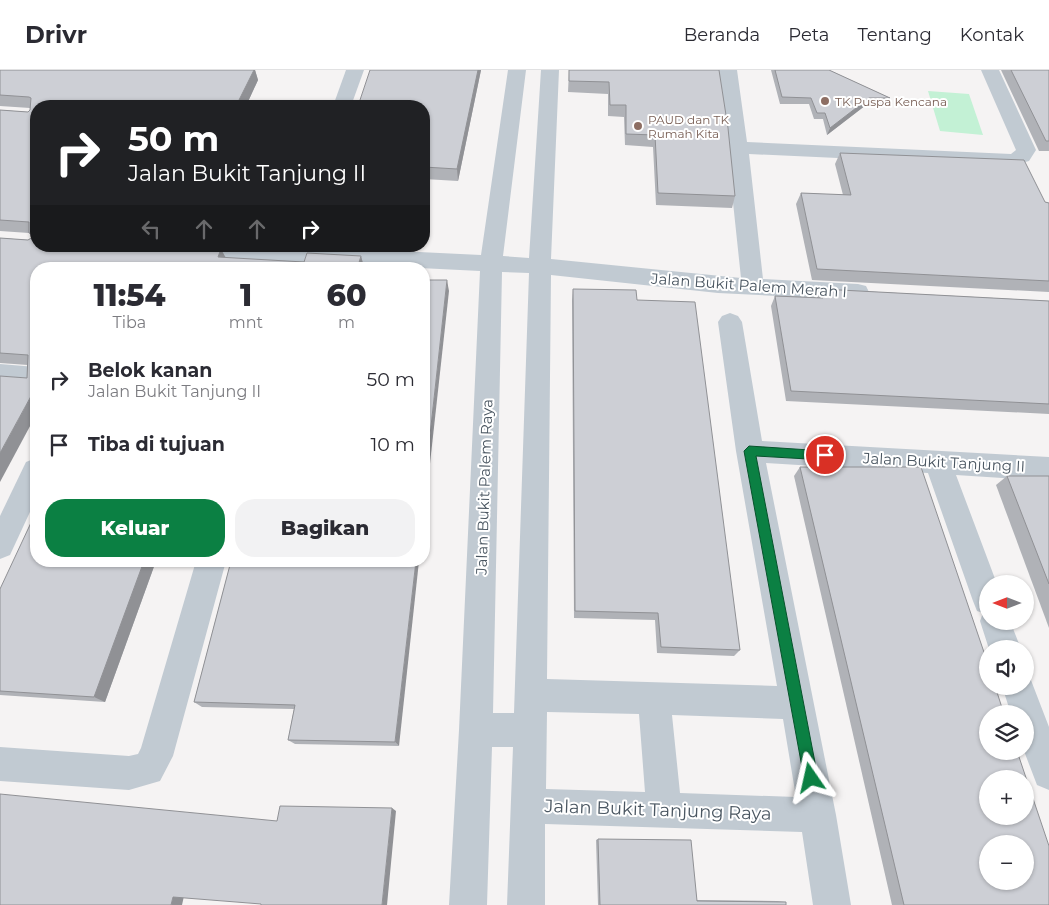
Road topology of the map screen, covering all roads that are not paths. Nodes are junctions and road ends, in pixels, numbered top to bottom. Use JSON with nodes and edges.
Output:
{"nodes":[{"id":1,"x":355,"y":70,"type":"edge"},
{"id":2,"x":517,"y":70,"type":"edge"},
{"id":3,"x":550,"y":70,"type":"edge"},
{"id":4,"x":728,"y":70,"type":"edge"},
{"id":5,"x":990,"y":70,"type":"edge"},
{"id":6,"x":344,"y":100,"type":"edge"},
{"id":7,"x":738,"y":148,"type":"junction"},
{"id":8,"x":317,"y":252,"type":"edge"},
{"id":9,"x":491,"y":264,"type":"junction"},
{"id":10,"x":540,"y":266,"type":"junction"},
{"id":11,"x":753,"y":287,"type":"junction"},
{"id":12,"x":881,"y":294,"type":"edge"},
{"id":13,"x":730,"y":322,"type":"dead end"},
{"id":14,"x":0,"y":374,"type":"edge"},
{"id":15,"x":30,"y":376,"type":"edge"},
{"id":16,"x":749,"y":451,"type":"junction"},
{"id":17,"x":938,"y":462,"type":"junction"},
{"id":18,"x":1049,"y":469,"type":"edge"},
{"id":19,"x":30,"y":483,"type":"edge"},
{"id":20,"x":0,"y":546,"type":"edge"},
{"id":21,"x":209,"y":567,"type":"edge"},
{"id":22,"x":979,"y":576,"type":"edge"},
{"id":23,"x":531,"y":695,"type":"junction"},
{"id":24,"x":1021,"y":695,"type":"edge"},
{"id":25,"x":654,"y":699,"type":"junction"},
{"id":26,"x":797,"y":703,"type":"junction"},
{"id":27,"x":476,"y":730,"type":"junction"},
{"id":28,"x":530,"y":730,"type":"junction"},
{"id":29,"x":0,"y":764,"type":"edge"},
{"id":30,"x":1049,"y":773,"type":"edge"},
{"id":31,"x":528,"y":806,"type":"junction"},
{"id":32,"x":664,"y":810,"type":"junction"},
{"id":33,"x":818,"y":815,"type":"junction"},
{"id":34,"x":468,"y":905,"type":"edge"},
{"id":35,"x":526,"y":905,"type":"edge"},
{"id":36,"x":832,"y":905,"type":"edge"}],
"edges":[{"from":1,"to":6,"type":"street"},
{"from":2,"to":9,"type":"street","name":"Jalan Bukit Palem Raya"},
{"from":3,"to":10,"type":"street"},
{"from":4,"to":7,"type":"street"},
{"from":5,"to":7,"type":"street"},
{"from":7,"to":11,"type":"street"},
{"from":8,"to":9,"type":"street","name":"Jalan Bukit Palem Merah I"},
{"from":9,"to":10,"type":"street","name":"Jalan Bukit Palem Merah I"},
{"from":9,"to":27,"type":"street","name":"Jalan Bukit Palem Raya"},
{"from":10,"to":11,"type":"street","name":"Jalan Bukit Palem Merah I"},
{"from":10,"to":23,"type":"street"},
{"from":11,"to":12,"type":"street","name":"Jalan Bukit Palem Merah I"},
{"from":13,"to":16,"type":"street"},
{"from":14,"to":15,"type":"street"},
{"from":16,"to":17,"type":"street","name":"Jalan Bukit Tanjung II"},
{"from":16,"to":26,"type":"street"},
{"from":17,"to":18,"type":"street","name":"Jalan Bukit Tanjung II"},
{"from":17,"to":22,"type":"street"},
{"from":19,"to":20,"type":"street"},
{"from":21,"to":29,"type":"street"},
{"from":23,"to":25,"type":"street"},
{"from":23,"to":28,"type":"street"},
{"from":24,"to":30,"type":"street"},
{"from":25,"to":26,"type":"street"},
{"from":25,"to":32,"type":"street"},
{"from":26,"to":33,"type":"street"},
{"from":27,"to":28,"type":"street"},
{"from":27,"to":34,"type":"street","name":"Jalan Bukit Palem Raya"},
{"from":28,"to":31,"type":"street"},
{"from":31,"to":32,"type":"street","name":"Jalan Bukit Tanjung Raya"},
{"from":31,"to":35,"type":"street"},
{"from":32,"to":33,"type":"street","name":"Jalan Bukit Tanjung Raya"},
{"from":33,"to":36,"type":"street"}]}
